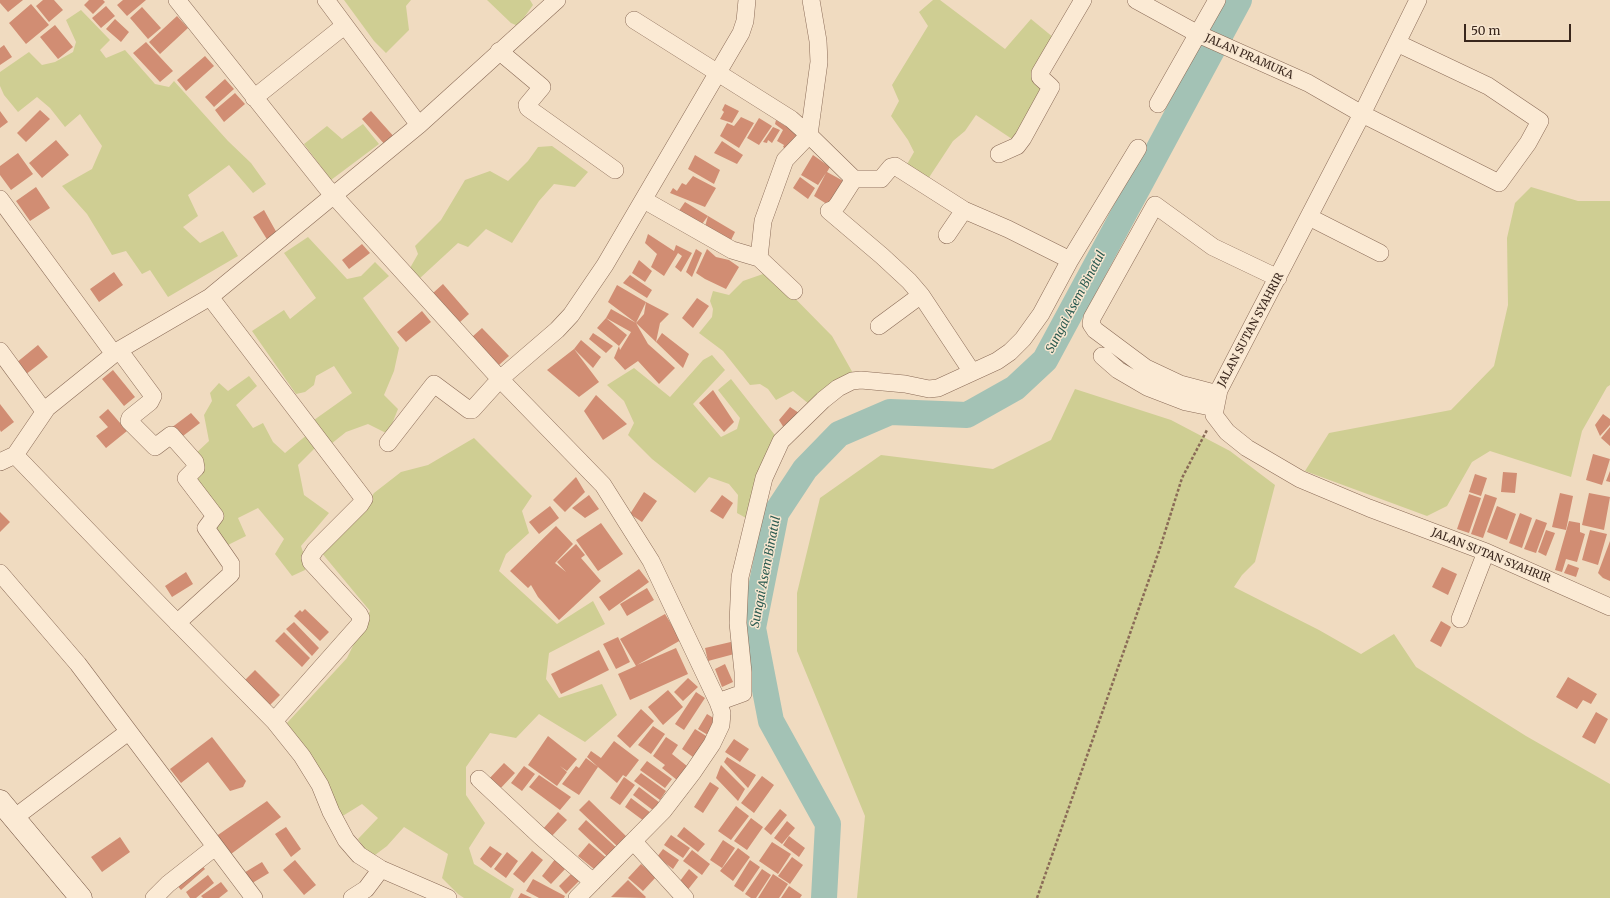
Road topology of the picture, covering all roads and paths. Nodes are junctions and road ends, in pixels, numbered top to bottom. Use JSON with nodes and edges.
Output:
{"nodes":[{"id":1,"x":177,"y":0,"type":"edge"},
{"id":2,"x":326,"y":0,"type":"edge"},
{"id":3,"x":556,"y":0,"type":"edge"},
{"id":4,"x":747,"y":0,"type":"edge"},
{"id":5,"x":811,"y":0,"type":"edge"},
{"id":6,"x":1083,"y":0,"type":"edge"},
{"id":7,"x":1136,"y":0,"type":"edge"},
{"id":8,"x":1217,"y":0,"type":"edge"},
{"id":9,"x":1418,"y":0,"type":"edge"},
{"id":10,"x":634,"y":20,"type":"dead end"},
{"id":11,"x":344,"y":26,"type":"junction"},
{"id":12,"x":1200,"y":35,"type":"junction"},
{"id":13,"x":1397,"y":43,"type":"junction"},
{"id":14,"x":499,"y":51,"type":"junction"},
{"id":15,"x":718,"y":73,"type":"junction"},
{"id":16,"x":254,"y":98,"type":"junction"},
{"id":17,"x":1158,"y":104,"type":"dead end"},
{"id":18,"x":1362,"y":114,"type":"junction"},
{"id":19,"x":418,"y":124,"type":"junction"},
{"id":20,"x":801,"y":128,"type":"junction"},
{"id":21,"x":1138,"y":148,"type":"dead end"},
{"id":22,"x":999,"y":154,"type":"dead end"},
{"id":23,"x":615,"y":170,"type":"dead end"},
{"id":24,"x":854,"y":179,"type":"junction"},
{"id":25,"x":330,"y":192,"type":"junction"},
{"id":26,"x":0,"y":199,"type":"edge"},
{"id":27,"x":644,"y":200,"type":"junction"},
{"id":28,"x":964,"y":210,"type":"junction"},
{"id":29,"x":1309,"y":217,"type":"junction"},
{"id":30,"x":947,"y":235,"type":"dead end"},
{"id":31,"x":1380,"y":253,"type":"dead end"},
{"id":32,"x":759,"y":258,"type":"junction"},
{"id":33,"x":1070,"y":260,"type":"junction"},
{"id":34,"x":1278,"y":278,"type":"junction"},
{"id":35,"x":794,"y":291,"type":"dead end"},
{"id":36,"x":921,"y":295,"type":"junction"},
{"id":37,"x":210,"y":297,"type":"junction"},
{"id":38,"x":879,"y":326,"type":"dead end"},
{"id":39,"x":113,"y":350,"type":"junction"},
{"id":40,"x":0,"y":351,"type":"edge"},
{"id":41,"x":1102,"y":356,"type":"dead end"},
{"id":42,"x":972,"y":372,"type":"junction"},
{"id":43,"x":500,"y":379,"type":"junction"},
{"id":44,"x":1219,"y":397,"type":"junction"},
{"id":45,"x":44,"y":411,"type":"junction"},
{"id":46,"x":388,"y":443,"type":"dead end"},
{"id":47,"x":8,"y":459,"type":"edge"},
{"id":48,"x":1486,"y":552,"type":"junction"},
{"id":49,"x":0,"y":573,"type":"edge"},
{"id":50,"x":1610,"y":607,"type":"edge"},
{"id":51,"x":1460,"y":619,"type":"dead end"},
{"id":52,"x":177,"y":623,"type":"junction"},
{"id":53,"x":718,"y":702,"type":"junction"},
{"id":54,"x":274,"y":721,"type":"junction"},
{"id":55,"x":128,"y":732,"type":"junction"},
{"id":56,"x":479,"y":779,"type":"dead end"},
{"id":57,"x":0,"y":801,"type":"edge"},
{"id":58,"x":14,"y":818,"type":"junction"},
{"id":59,"x":634,"y":842,"type":"junction"},
{"id":60,"x":215,"y":846,"type":"junction"},
{"id":61,"x":381,"y":869,"type":"junction"},
{"id":62,"x":593,"y":882,"type":"junction"},
{"id":63,"x":81,"y":898,"type":"edge"},
{"id":64,"x":154,"y":898,"type":"edge"},
{"id":65,"x":254,"y":898,"type":"edge"},
{"id":66,"x":352,"y":898,"type":"edge"},
{"id":67,"x":448,"y":898,"type":"edge"},
{"id":68,"x":577,"y":898,"type":"edge"},
{"id":69,"x":685,"y":898,"type":"edge"},
{"id":70,"x":1037,"y":898,"type":"edge"}],
"edges":[{"from":1,"to":16,"type":"street"},
{"from":2,"to":11,"type":"street"},
{"from":3,"to":14,"type":"street"},
{"from":4,"to":15,"type":"street"},
{"from":5,"to":20,"type":"street"},
{"from":6,"to":22,"type":"street"},
{"from":7,"to":12,"type":"street","name":"JALAN PRAMUKA"},
{"from":8,"to":12,"type":"street"},
{"from":9,"to":13,"type":"street","name":"JALAN SUTAN SYAHRIR"},
{"from":10,"to":15,"type":"street"},
{"from":11,"to":16,"type":"street"},
{"from":11,"to":19,"type":"street"},
{"from":12,"to":17,"type":"street"},
{"from":12,"to":18,"type":"street","name":"JALAN PRAMUKA"},
{"from":13,"to":18,"type":"street","name":"JALAN SUTAN SYAHRIR"},
{"from":13,"to":18,"type":"street","name":"JALAN PRAMUKA"},
{"from":14,"to":19,"type":"street"},
{"from":14,"to":23,"type":"street"},
{"from":15,"to":20,"type":"street"},
{"from":15,"to":27,"type":"street"},
{"from":16,"to":25,"type":"street"},
{"from":18,"to":29,"type":"street","name":"JALAN SUTAN SYAHRIR"},
{"from":19,"to":25,"type":"street"},
{"from":20,"to":24,"type":"street"},
{"from":20,"to":32,"type":"street"},
{"from":21,"to":33,"type":"street"},
{"from":24,"to":28,"type":"street"},
{"from":24,"to":36,"type":"street"},
{"from":25,"to":37,"type":"street"},
{"from":25,"to":43,"type":"street"},
{"from":26,"to":39,"type":"street"},
{"from":27,"to":32,"type":"street"},
{"from":27,"to":43,"type":"street"},
{"from":28,"to":30,"type":"street"},
{"from":28,"to":33,"type":"street"},
{"from":29,"to":31,"type":"street"},
{"from":29,"to":34,"type":"street","name":"JALAN SUTAN SYAHRIR"},
{"from":32,"to":35,"type":"street"},
{"from":33,"to":42,"type":"street"},
{"from":34,"to":44,"type":"street","name":"JALAN SUTAN SYAHRIR"},
{"from":34,"to":44,"type":"street"},
{"from":36,"to":38,"type":"street"},
{"from":36,"to":42,"type":"street"},
{"from":37,"to":39,"type":"street"},
{"from":37,"to":54,"type":"street"},
{"from":39,"to":45,"type":"street"},
{"from":39,"to":52,"type":"street"},
{"from":40,"to":45,"type":"street"},
{"from":41,"to":44,"type":"street"},
{"from":42,"to":53,"type":"street"},
{"from":43,"to":46,"type":"street"},
{"from":43,"to":53,"type":"street"},
{"from":44,"to":48,"type":"street","name":"JALAN SUTAN SYAHRIR"},
{"from":44,"to":70,"type":"path"},
{"from":45,"to":47,"type":"street"},
{"from":47,"to":52,"type":"street"},
{"from":48,"to":50,"type":"street","name":"JALAN SUTAN SYAHRIR"},
{"from":48,"to":51,"type":"street"},
{"from":49,"to":55,"type":"street"},
{"from":52,"to":54,"type":"street"},
{"from":53,"to":59,"type":"street"},
{"from":54,"to":61,"type":"street"},
{"from":55,"to":58,"type":"street"},
{"from":55,"to":60,"type":"street"},
{"from":56,"to":62,"type":"street"},
{"from":57,"to":58,"type":"street"},
{"from":58,"to":63,"type":"street"},
{"from":59,"to":62,"type":"street"},
{"from":59,"to":69,"type":"street"},
{"from":60,"to":64,"type":"street"},
{"from":60,"to":65,"type":"street"},
{"from":61,"to":66,"type":"street"},
{"from":61,"to":67,"type":"street"},
{"from":62,"to":68,"type":"street"}]}
